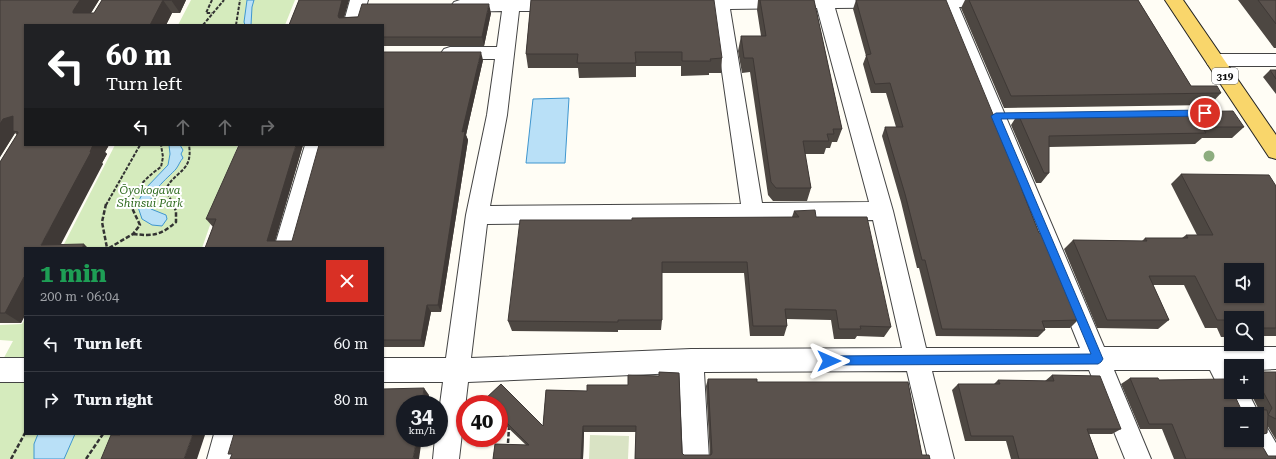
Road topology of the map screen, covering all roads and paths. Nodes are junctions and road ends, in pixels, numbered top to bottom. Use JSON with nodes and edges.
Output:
{"nodes":[{"id":1,"x":212,"y":0,"type":"edge"},
{"id":2,"x":224,"y":0,"type":"edge"},
{"id":3,"x":240,"y":0,"type":"edge"},
{"id":4,"x":1012,"y":0,"type":"edge"},
{"id":5,"x":1174,"y":0,"type":"edge"},
{"id":6,"x":826,"y":1,"type":"edge"},
{"id":7,"x":948,"y":1,"type":"edge"},
{"id":8,"x":512,"y":3,"type":"edge"},
{"id":9,"x":363,"y":4,"type":"edge"},
{"id":10,"x":667,"y":4,"type":"edge"},
{"id":11,"x":721,"y":4,"type":"junction"},
{"id":12,"x":574,"y":5,"type":"edge"},
{"id":13,"x":442,"y":6,"type":"edge"},
{"id":14,"x":213,"y":13,"type":"junction"},
{"id":15,"x":204,"y":24,"type":"edge"},
{"id":16,"x":236,"y":24,"type":"edge"},
{"id":17,"x":353,"y":24,"type":"edge"},
{"id":18,"x":436,"y":53,"type":"edge"},
{"id":19,"x":505,"y":53,"type":"junction"},
{"id":20,"x":1215,"y":60,"type":"junction"},
{"id":21,"x":1276,"y":60,"type":"edge"},
{"id":22,"x":1228,"y":113,"type":"edge"},
{"id":23,"x":1250,"y":113,"type":"junction"},
{"id":24,"x":996,"y":116,"type":"junction"},
{"id":25,"x":1019,"y":116,"type":"edge"},
{"id":26,"x":139,"y":146,"type":"edge"},
{"id":27,"x":161,"y":146,"type":"edge"},
{"id":28,"x":189,"y":146,"type":"edge"},
{"id":29,"x":315,"y":146,"type":"edge"},
{"id":30,"x":1276,"y":151,"type":"edge"},
{"id":31,"x":882,"y":211,"type":"junction"},
{"id":32,"x":753,"y":213,"type":"junction"},
{"id":33,"x":477,"y":215,"type":"junction"},
{"id":34,"x":134,"y":234,"type":"junction"},
{"id":35,"x":108,"y":247,"type":"edge"},
{"id":36,"x":110,"y":247,"type":"edge"},
{"id":37,"x":284,"y":247,"type":"edge"},
{"id":38,"x":1276,"y":358,"type":"edge"},
{"id":39,"x":1098,"y":359,"type":"junction"},
{"id":40,"x":1217,"y":359,"type":"junction"},
{"id":41,"x":916,"y":360,"type":"junction"},
{"id":42,"x":691,"y":361,"type":"junction"},
{"id":43,"x":0,"y":370,"type":"edge"},
{"id":44,"x":24,"y":370,"type":"edge"},
{"id":45,"x":384,"y":370,"type":"edge"},
{"id":46,"x":457,"y":370,"type":"junction"},
{"id":47,"x":1224,"y":372,"type":"edge"},
{"id":48,"x":510,"y":422,"type":"edge"},
{"id":49,"x":24,"y":435,"type":"edge"},
{"id":50,"x":102,"y":435,"type":"edge"},
{"id":51,"x":227,"y":435,"type":"edge"},
{"id":52,"x":508,"y":443,"type":"edge"},
{"id":53,"x":1264,"y":447,"type":"edge"},
{"id":54,"x":11,"y":459,"type":"edge"},
{"id":55,"x":86,"y":459,"type":"edge"},
{"id":56,"x":220,"y":459,"type":"edge"},
{"id":57,"x":446,"y":459,"type":"edge"},
{"id":58,"x":696,"y":459,"type":"edge"},
{"id":59,"x":941,"y":459,"type":"edge"},
{"id":60,"x":1138,"y":459,"type":"edge"},
{"id":61,"x":1270,"y":459,"type":"edge"}],
"edges":[{"from":1,"to":14,"type":"path"},
{"from":2,"to":14,"type":"path"},
{"from":3,"to":16,"type":"path"},
{"from":4,"to":7,"type":"street"},
{"from":5,"to":20,"type":"main road","number":"319"},
{"from":6,"to":7,"type":"street"},
{"from":6,"to":11,"type":"street"},
{"from":6,"to":31,"type":"street"},
{"from":7,"to":24,"type":"street"},
{"from":8,"to":12,"type":"street"},
{"from":8,"to":13,"type":"street"},
{"from":8,"to":19,"type":"street"},
{"from":9,"to":17,"type":"street"},
{"from":10,"to":11,"type":"street"},
{"from":11,"to":32,"type":"street"},
{"from":14,"to":15,"type":"path"},
{"from":18,"to":19,"type":"street"},
{"from":19,"to":33,"type":"street"},
{"from":20,"to":21,"type":"street"},
{"from":20,"to":23,"type":"main road","number":"319"},
{"from":22,"to":23,"type":"street"},
{"from":23,"to":30,"type":"main road","number":"319"},
{"from":24,"to":25,"type":"street"},
{"from":24,"to":39,"type":"street"},
{"from":26,"to":35,"type":"path"},
{"from":27,"to":34,"type":"path"},
{"from":28,"to":34,"type":"path"},
{"from":29,"to":37,"type":"street"},
{"from":31,"to":32,"type":"street"},
{"from":31,"to":41,"type":"street"},
{"from":32,"to":33,"type":"street"},
{"from":33,"to":46,"type":"street"},
{"from":34,"to":36,"type":"path"},
{"from":38,"to":40,"type":"street"},
{"from":39,"to":40,"type":"street"},
{"from":39,"to":41,"type":"street"},
{"from":39,"to":60,"type":"street"},
{"from":40,"to":47,"type":"street"},
{"from":41,"to":42,"type":"street"},
{"from":41,"to":59,"type":"street"},
{"from":42,"to":46,"type":"street"},
{"from":42,"to":58,"type":"street"},
{"from":43,"to":44,"type":"street"},
{"from":45,"to":46,"type":"street"},
{"from":46,"to":57,"type":"street"},
{"from":48,"to":52,"type":"path"},
{"from":49,"to":54,"type":"path"},
{"from":50,"to":55,"type":"path"},
{"from":51,"to":56,"type":"street"},
{"from":53,"to":61,"type":"street"}]}
